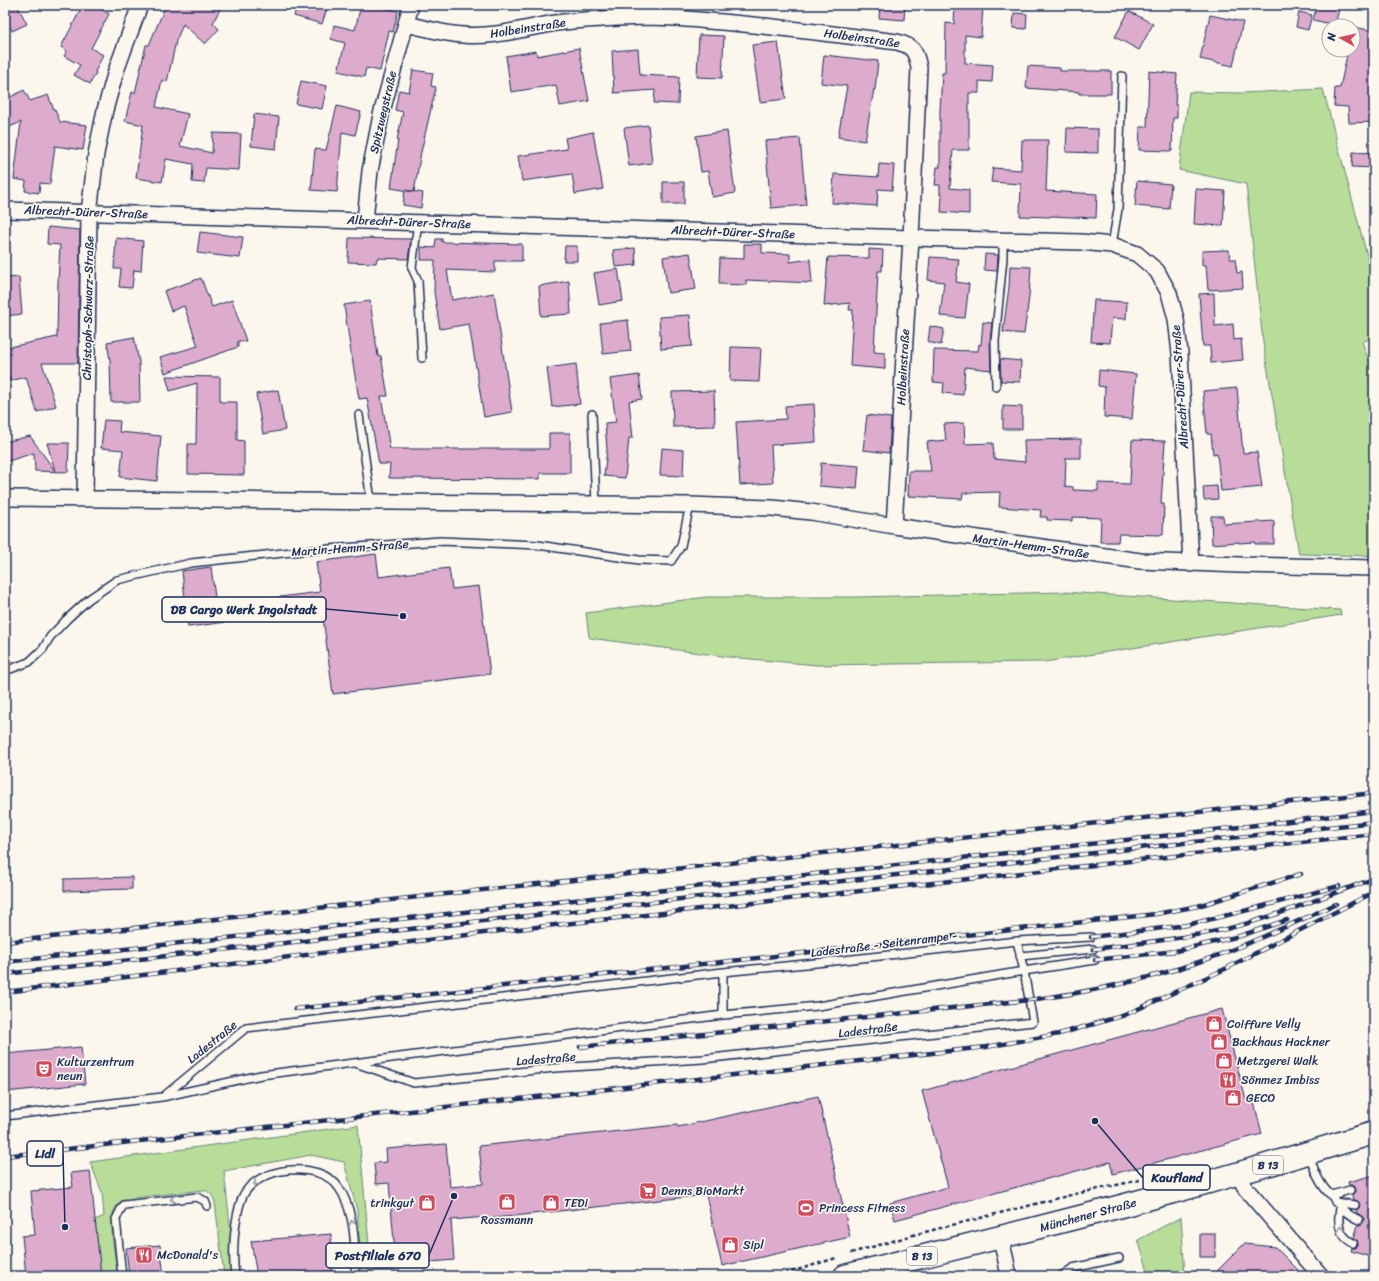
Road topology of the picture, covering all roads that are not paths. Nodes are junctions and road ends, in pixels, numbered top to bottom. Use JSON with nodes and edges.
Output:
{"nodes":[{"id":1,"x":140,"y":5,"type":"edge"},
{"id":2,"x":411,"y":5,"type":"edge"},
{"id":3,"x":406,"y":24,"type":"junction"},
{"id":4,"x":1122,"y":76,"type":"dead end"},
{"id":5,"x":5,"y":210,"type":"edge"},
{"id":6,"x":89,"y":213,"type":"junction"},
{"id":7,"x":365,"y":220,"type":"junction"},
{"id":8,"x":418,"y":222,"type":"junction"},
{"id":9,"x":911,"y":238,"type":"junction"},
{"id":10,"x":1003,"y":240,"type":"junction"},
{"id":11,"x":1112,"y":245,"type":"junction"},
{"id":12,"x":422,"y":358,"type":"dead end"},
{"id":13,"x":996,"y":387,"type":"dead end"},
{"id":14,"x":592,"y":414,"type":"dead end"},
{"id":15,"x":359,"y":415,"type":"dead end"},
{"id":16,"x":5,"y":498,"type":"edge"},
{"id":17,"x":85,"y":498,"type":"junction"},
{"id":18,"x":371,"y":501,"type":"junction"},
{"id":19,"x":596,"y":504,"type":"junction"},
{"id":20,"x":690,"y":505,"type":"junction"},
{"id":21,"x":894,"y":526,"type":"junction"},
{"id":22,"x":1191,"y":564,"type":"junction"},
{"id":23,"x":1374,"y":568,"type":"edge"},
{"id":24,"x":5,"y":671,"type":"edge"},
{"id":25,"x":1091,"y":937,"type":"dead end"},
{"id":26,"x":1017,"y":941,"type":"junction"},
{"id":27,"x":1093,"y":949,"type":"dead end"},
{"id":28,"x":1020,"y":956,"type":"junction"},
{"id":29,"x":1095,"y":960,"type":"dead end"},
{"id":30,"x":1024,"y":971,"type":"junction"},
{"id":31,"x":723,"y":972,"type":"junction"},
{"id":32,"x":723,"y":1015,"type":"junction"},
{"id":33,"x":354,"y":1063,"type":"junction"},
{"id":34,"x":162,"y":1097,"type":"junction"},
{"id":35,"x":5,"y":1116,"type":"edge"},
{"id":36,"x":1374,"y":1133,"type":"edge"},
{"id":37,"x":1308,"y":1153,"type":"junction"},
{"id":38,"x":1238,"y":1174,"type":"junction"},
{"id":39,"x":1350,"y":1190,"type":"dead end"},
{"id":40,"x":1333,"y":1198,"type":"junction"},
{"id":41,"x":1355,"y":1205,"type":"dead end"},
{"id":42,"x":207,"y":1206,"type":"dead end"},
{"id":43,"x":1340,"y":1208,"type":"junction"},
{"id":44,"x":1359,"y":1220,"type":"dead end"},
{"id":45,"x":1000,"y":1238,"type":"junction"},
{"id":46,"x":1353,"y":1243,"type":"dead end"},
{"id":47,"x":1119,"y":1258,"type":"dead end"},
{"id":48,"x":844,"y":1266,"type":"edge"},
{"id":49,"x":122,"y":1276,"type":"edge"},
{"id":50,"x":235,"y":1276,"type":"edge"},
{"id":51,"x":355,"y":1276,"type":"edge"},
{"id":52,"x":1009,"y":1276,"type":"edge"},
{"id":53,"x":1061,"y":1276,"type":"edge"},
{"id":54,"x":1321,"y":1276,"type":"edge"}],
"edges":[{"from":1,"to":6,"type":"street","name":"Christoph-Schwarz-Straße"},
{"from":2,"to":3,"type":"street","name":"Spitzwegstraße"},
{"from":3,"to":7,"type":"street","name":"Spitzwegstraße"},
{"from":3,"to":9,"type":"street","name":"Holbeinstraße"},
{"from":4,"to":11,"type":"lane"},
{"from":5,"to":6,"type":"street","name":"Albrecht-Dürer-Straße"},
{"from":6,"to":7,"type":"street","name":"Albrecht-Dürer-Straße"},
{"from":6,"to":17,"type":"street","name":"Christoph-Schwarz-Straße"},
{"from":7,"to":8,"type":"street","name":"Albrecht-Dürer-Straße"},
{"from":8,"to":9,"type":"street","name":"Albrecht-Dürer-Straße"},
{"from":8,"to":12,"type":"lane"},
{"from":9,"to":10,"type":"street","name":"Albrecht-Dürer-Straße"},
{"from":9,"to":21,"type":"street","name":"Holbeinstraße"},
{"from":10,"to":11,"type":"street","name":"Albrecht-Dürer-Straße"},
{"from":10,"to":13,"type":"lane"},
{"from":11,"to":22,"type":"street","name":"Albrecht-Dürer-Straße"},
{"from":14,"to":19,"type":"lane"},
{"from":15,"to":18,"type":"lane"},
{"from":16,"to":17,"type":"street","name":"Martin-Hemm-Straße"},
{"from":17,"to":18,"type":"street","name":"Martin-Hemm-Straße"},
{"from":18,"to":19,"type":"street","name":"Martin-Hemm-Straße"},
{"from":19,"to":20,"type":"street","name":"Martin-Hemm-Straße"},
{"from":20,"to":21,"type":"street","name":"Martin-Hemm-Straße"},
{"from":20,"to":24,"type":"lane","name":"Martin-Hemm-Straße"},
{"from":21,"to":22,"type":"street","name":"Martin-Hemm-Straße"},
{"from":22,"to":23,"type":"street","name":"Martin-Hemm-Straße"},
{"from":25,"to":26,"type":"lane","name":"Ladestraße - Seitenrampe -"},
{"from":26,"to":28,"type":"lane"},
{"from":26,"to":31,"type":"lane","name":"Ladestraße - Seitenrampe -"},
{"from":27,"to":28,"type":"lane"},
{"from":28,"to":30,"type":"lane"},
{"from":29,"to":30,"type":"lane"},
{"from":30,"to":32,"type":"lane","name":"Ladestraße"},
{"from":30,"to":33,"type":"lane","name":"Ladestraße"},
{"from":31,"to":32,"type":"lane"},
{"from":31,"to":34,"type":"lane","name":"Ladestraße"},
{"from":32,"to":33,"type":"lane","name":"Ladestraße"},
{"from":33,"to":34,"type":"lane","name":"Ladestraße"},
{"from":34,"to":35,"type":"lane"},
{"from":36,"to":37,"type":"main road","name":"Münchener Straße","number":"B 13"},
{"from":37,"to":38,"type":"main road","name":"Münchener Straße","number":"B 13"},
{"from":37,"to":40,"type":"lane"},
{"from":38,"to":45,"type":"main road","name":"Münchener Straße","number":"B 13"},
{"from":38,"to":54,"type":"street"},
{"from":39,"to":40,"type":"lane"},
{"from":40,"to":41,"type":"lane"},
{"from":40,"to":43,"type":"lane"},
{"from":42,"to":49,"type":"lane","one_way":true},
{"from":43,"to":44,"type":"lane"},
{"from":46,"to":43,"type":"lane","one_way":true},
{"from":45,"to":48,"type":"main road","name":"Münchener Straße","number":"B 13"},
{"from":45,"to":52,"type":"street"},
{"from":47,"to":53,"type":"lane"},
{"from":51,"to":50,"type":"lane","one_way":true}]}
